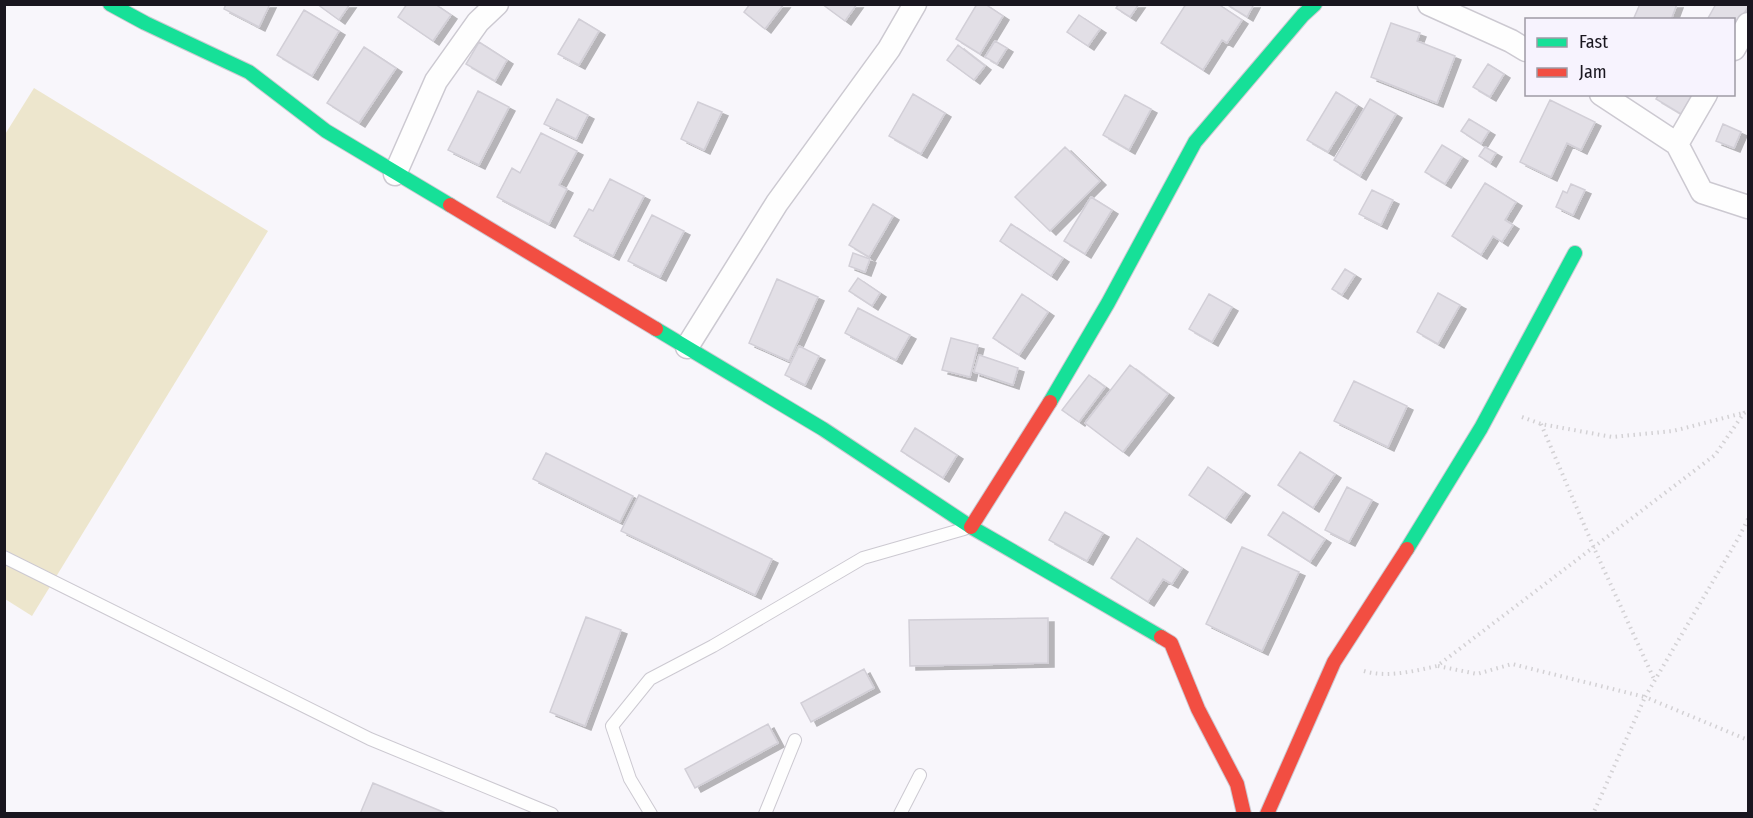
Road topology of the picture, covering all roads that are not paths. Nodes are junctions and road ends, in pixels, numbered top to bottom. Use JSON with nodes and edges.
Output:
{"nodes":[{"id":1,"x":110,"y":4,"type":"edge"},
{"id":2,"x":497,"y":4,"type":"edge"},
{"id":3,"x":915,"y":4,"type":"edge"},
{"id":4,"x":1315,"y":4,"type":"edge"},
{"id":5,"x":1430,"y":4,"type":"edge"},
{"id":6,"x":1749,"y":24,"type":"edge"},
{"id":7,"x":1735,"y":47,"type":"edge"},
{"id":8,"x":1525,"y":49,"type":"edge"},
{"id":9,"x":1604,"y":96,"type":"edge"},
{"id":10,"x":1705,"y":96,"type":"edge"},
{"id":11,"x":1677,"y":144,"type":"junction"},
{"id":12,"x":395,"y":174,"type":"junction"},
{"id":13,"x":1749,"y":207,"type":"edge"},
{"id":14,"x":1575,"y":253,"type":"dead end"},
{"id":15,"x":687,"y":347,"type":"junction"},
{"id":16,"x":971,"y":527,"type":"junction"},
{"id":17,"x":4,"y":557,"type":"edge"},
{"id":18,"x":795,"y":740,"type":"dead end"},
{"id":19,"x":920,"y":775,"type":"dead end"},
{"id":20,"x":534,"y":810,"type":"edge"},
{"id":21,"x":552,"y":813,"type":"edge"},
{"id":22,"x":651,"y":813,"type":"edge"},
{"id":23,"x":765,"y":813,"type":"edge"},
{"id":24,"x":900,"y":813,"type":"edge"},
{"id":25,"x":1244,"y":813,"type":"edge"},
{"id":26,"x":1267,"y":813,"type":"edge"}],
"edges":[{"from":1,"to":12,"type":"street"},
{"from":2,"to":12,"type":"street"},
{"from":3,"to":15,"type":"street"},
{"from":4,"to":16,"type":"street"},
{"from":5,"to":8,"type":"street"},
{"from":6,"to":7,"type":"street"},
{"from":9,"to":11,"type":"street"},
{"from":10,"to":11,"type":"street"},
{"from":11,"to":13,"type":"street"},
{"from":12,"to":15,"type":"street"},
{"from":14,"to":26,"type":"street"},
{"from":15,"to":16,"type":"street"},
{"from":16,"to":22,"type":"lane"},
{"from":16,"to":25,"type":"street"},
{"from":17,"to":20,"type":"lane"},
{"from":18,"to":23,"type":"lane"},
{"from":19,"to":24,"type":"lane"},
{"from":20,"to":21,"type":"lane"}]}
